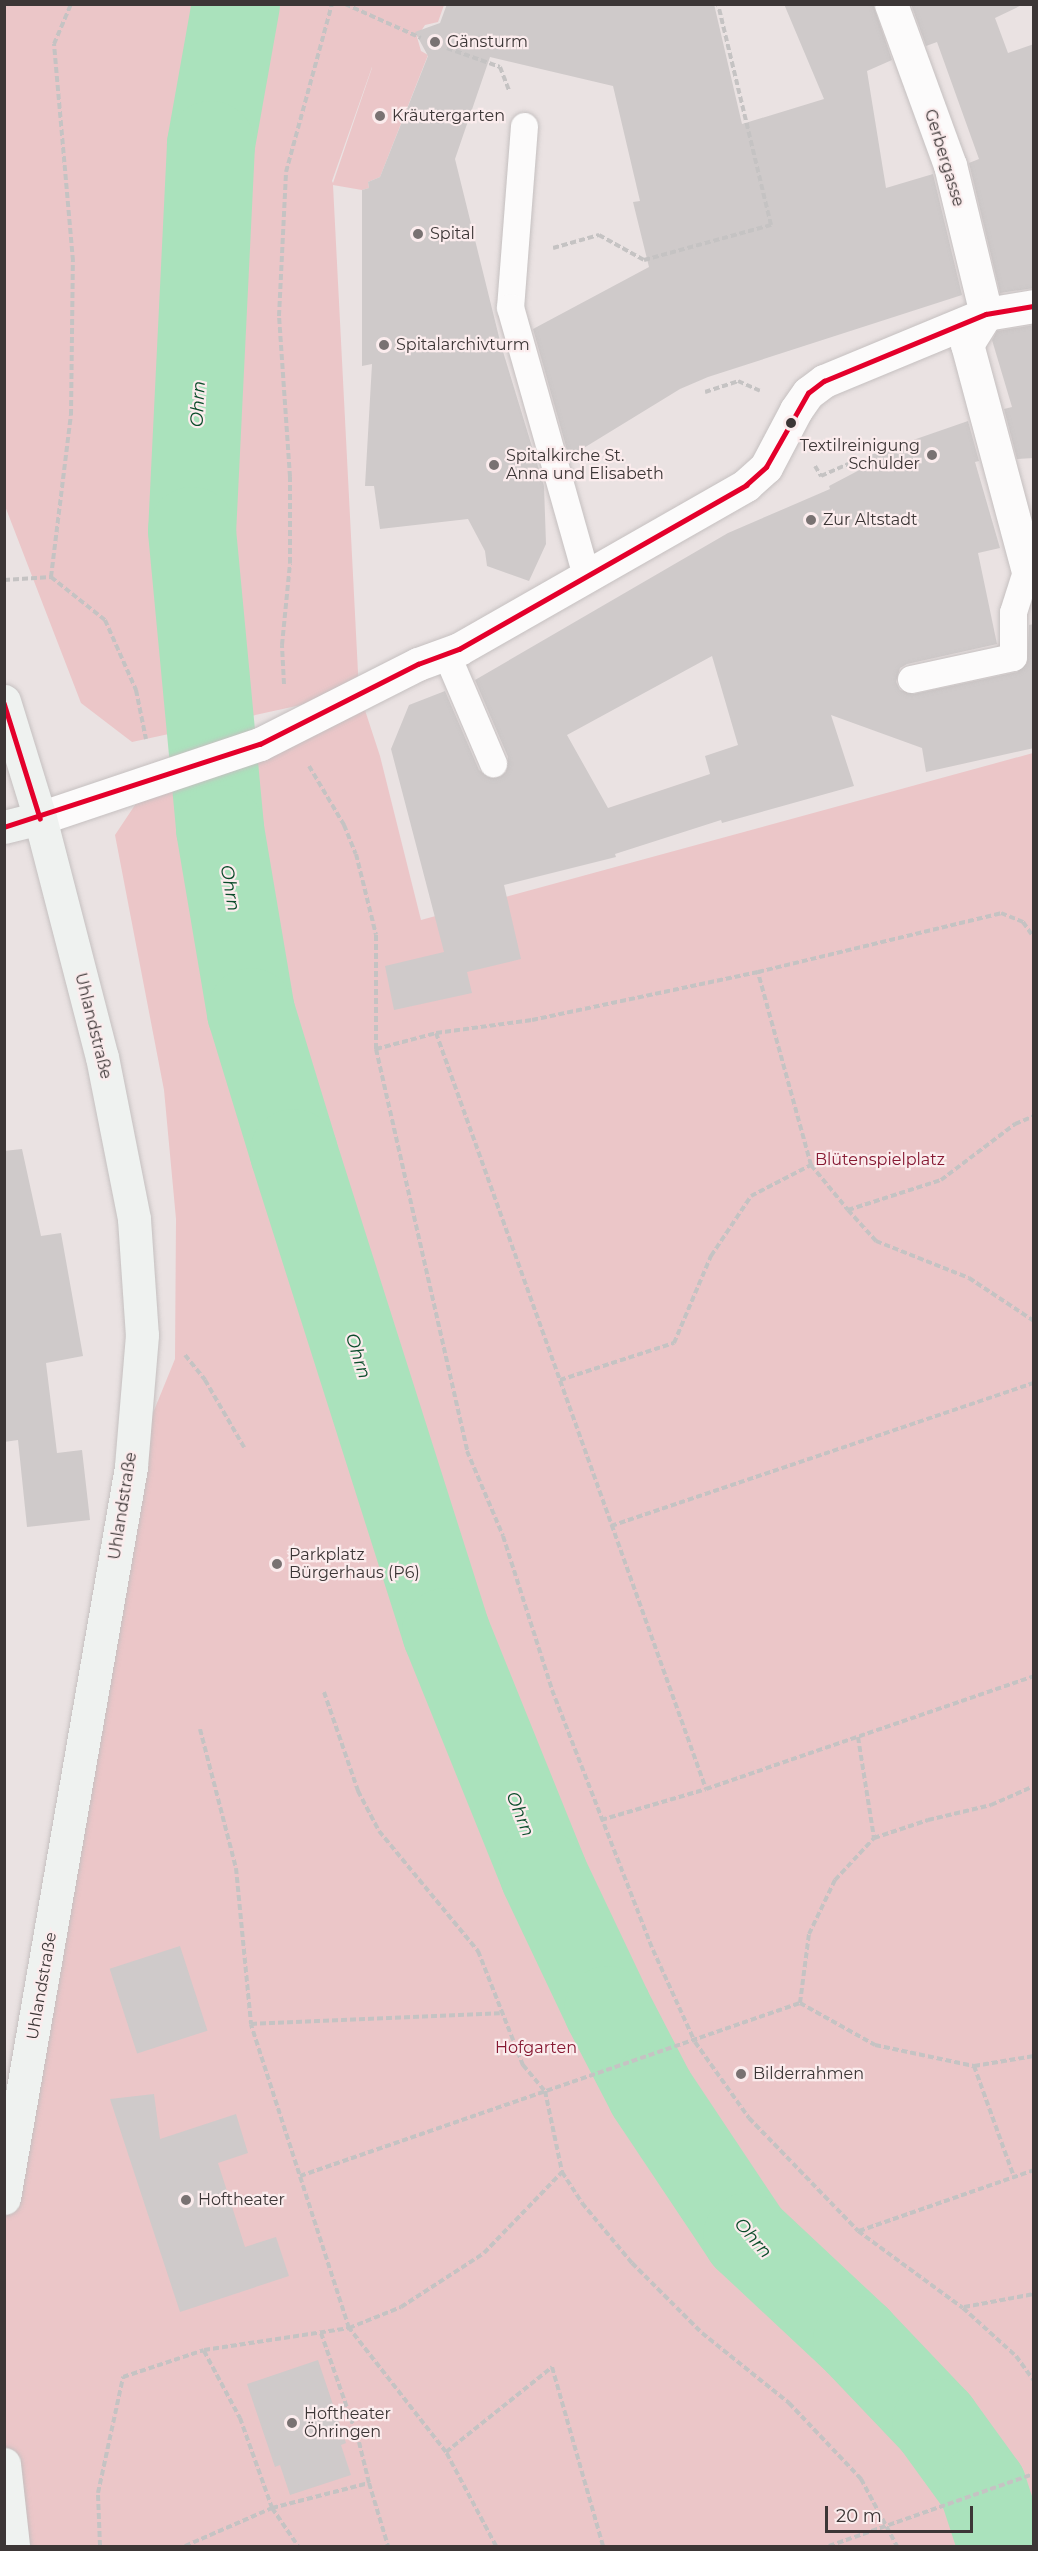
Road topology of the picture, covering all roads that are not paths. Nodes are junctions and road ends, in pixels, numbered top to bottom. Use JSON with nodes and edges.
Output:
{"nodes":[{"id":1,"x":891,"y":4,"type":"edge"},
{"id":2,"x":525,"y":126,"type":"road end"},
{"id":3,"x":1034,"y":306,"type":"edge"},
{"id":4,"x":986,"y":314,"type":"junction"},
{"id":5,"x":1027,"y":568,"type":"joint"},
{"id":6,"x":586,"y":576,"type":"junction"},
{"id":7,"x":446,"y":653,"type":"junction"},
{"id":8,"x":911,"y":679,"type":"dead end"},
{"id":9,"x":4,"y":701,"type":"edge"},
{"id":10,"x":493,"y":763,"type":"dead end"},
{"id":11,"x":40,"y":818,"type":"junction"},
{"id":12,"x":4,"y":827,"type":"edge"},
{"id":13,"x":4,"y":2198,"type":"edge"},
{"id":14,"x":4,"y":2464,"type":"edge"},
{"id":15,"x":13,"y":2547,"type":"edge"}],
"edges":[{"from":1,"to":4,"type":"street","name":"Gerbergasse"},
{"from":2,"to":6,"type":"lane"},
{"from":3,"to":4,"type":"street"},
{"from":4,"to":5,"type":"street"},
{"from":4,"to":6,"type":"street"},
{"from":5,"to":8,"type":"lane"},
{"from":6,"to":7,"type":"street"},
{"from":7,"to":10,"type":"lane"},
{"from":7,"to":11,"type":"street"},
{"from":9,"to":11,"type":"main road","name":"Uhlandstraße"},
{"from":11,"to":12,"type":"main road"},
{"from":11,"to":13,"type":"main road","name":"Uhlandstraße"},
{"from":14,"to":15,"type":"main road"}]}
